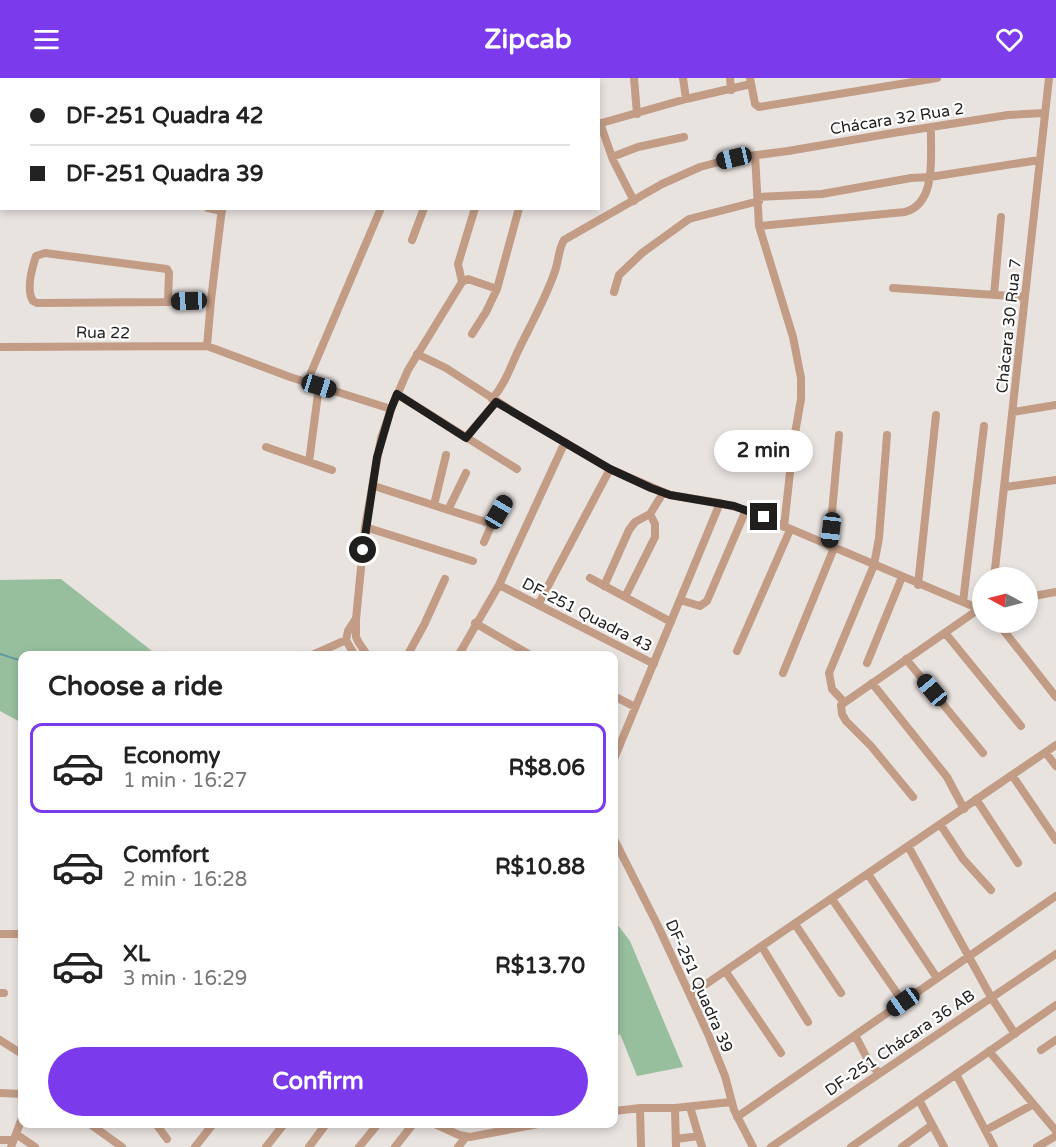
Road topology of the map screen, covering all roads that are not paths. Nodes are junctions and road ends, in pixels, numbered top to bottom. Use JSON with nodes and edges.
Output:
{"nodes":[{"id":1,"x":633,"y":78,"type":"edge"},
{"id":2,"x":683,"y":78,"type":"edge"},
{"id":3,"x":730,"y":78,"type":"edge"},
{"id":4,"x":938,"y":78,"type":"edge"},
{"id":5,"x":1049,"y":78,"type":"edge"},
{"id":6,"x":751,"y":81,"type":"edge"},
{"id":7,"x":888,"y":82,"type":"edge"},
{"id":8,"x":731,"y":90,"type":"junction"},
{"id":9,"x":686,"y":99,"type":"junction"},
{"id":10,"x":1044,"y":113,"type":"junction"},
{"id":11,"x":637,"y":114,"type":"junction"},
{"id":12,"x":600,"y":124,"type":"edge"},
{"id":13,"x":600,"y":127,"type":"edge"},
{"id":14,"x":931,"y":127,"type":"junction"},
{"id":15,"x":684,"y":137,"type":"dead end"},
{"id":16,"x":755,"y":155,"type":"junction"},
{"id":17,"x":612,"y":157,"type":"junction"},
{"id":18,"x":1039,"y":160,"type":"junction"},
{"id":19,"x":930,"y":177,"type":"junction"},
{"id":20,"x":759,"y":199,"type":"junction"},
{"id":21,"x":634,"y":201,"type":"junction"},
{"id":22,"x":222,"y":210,"type":"edge"},
{"id":23,"x":380,"y":210,"type":"edge"},
{"id":24,"x":423,"y":210,"type":"edge"},
{"id":25,"x":474,"y":210,"type":"edge"},
{"id":26,"x":518,"y":210,"type":"edge"},
{"id":27,"x":1001,"y":217,"type":"dead end"},
{"id":28,"x":759,"y":226,"type":"junction"},
{"id":29,"x":412,"y":240,"type":"dead end"},
{"id":30,"x":462,"y":282,"type":"junction"},
{"id":31,"x":893,"y":288,"type":"dead end"},
{"id":32,"x":497,"y":289,"type":"junction"},
{"id":33,"x":614,"y":292,"type":"dead end"},
{"id":34,"x":994,"y":295,"type":"junction"},
{"id":35,"x":1025,"y":297,"type":"junction"},
{"id":36,"x":211,"y":300,"type":"junction"},
{"id":37,"x":168,"y":302,"type":"junction"},
{"id":38,"x":472,"y":334,"type":"dead end"},
{"id":39,"x":207,"y":346,"type":"junction"},
{"id":40,"x":0,"y":347,"type":"edge"},
{"id":41,"x":417,"y":354,"type":"junction"},
{"id":42,"x":307,"y":382,"type":"junction"},
{"id":43,"x":319,"y":386,"type":"junction"},
{"id":44,"x":397,"y":394,"type":"junction"},
{"id":45,"x":494,"y":400,"type":"junction"},
{"id":46,"x":1056,"y":405,"type":"edge"},
{"id":47,"x":391,"y":409,"type":"junction"},
{"id":48,"x":1013,"y":412,"type":"junction"},
{"id":49,"x":936,"y":415,"type":"dead end"},
{"id":50,"x":984,"y":426,"type":"dead end"},
{"id":51,"x":839,"y":435,"type":"dead end"},
{"id":52,"x":887,"y":435,"type":"dead end"},
{"id":53,"x":466,"y":438,"type":"junction"},
{"id":54,"x":565,"y":442,"type":"junction"},
{"id":55,"x":266,"y":447,"type":"dead end"},
{"id":56,"x":446,"y":455,"type":"dead end"},
{"id":57,"x":309,"y":462,"type":"junction"},
{"id":58,"x":517,"y":469,"type":"dead end"},
{"id":59,"x":610,"y":469,"type":"junction"},
{"id":60,"x":332,"y":470,"type":"dead end"},
{"id":61,"x":466,"y":473,"type":"dead end"},
{"id":62,"x":1056,"y":480,"type":"edge"},
{"id":63,"x":374,"y":486,"type":"junction"},
{"id":64,"x":1005,"y":487,"type":"junction"},
{"id":65,"x":663,"y":493,"type":"junction"},
{"id":66,"x":506,"y":500,"type":"dead end"},
{"id":67,"x":720,"y":503,"type":"junction"},
{"id":68,"x":434,"y":505,"type":"junction"},
{"id":69,"x":448,"y":510,"type":"junction"},
{"id":70,"x":746,"y":510,"type":"junction"},
{"id":71,"x":650,"y":514,"type":"junction"},
{"id":72,"x":492,"y":524,"type":"junction"},
{"id":73,"x":365,"y":527,"type":"junction"},
{"id":74,"x":787,"y":528,"type":"junction"},
{"id":75,"x":484,"y":542,"type":"dead end"},
{"id":76,"x":832,"y":547,"type":"junction"},
{"id":77,"x":473,"y":561,"type":"dead end"},
{"id":78,"x":874,"y":565,"type":"junction"},
{"id":79,"x":995,"y":567,"type":"edge"},
{"id":80,"x":902,"y":577,"type":"junction"},
{"id":81,"x":590,"y":578,"type":"dead end"},
{"id":82,"x":445,"y":579,"type":"dead end"},
{"id":83,"x":499,"y":585,"type":"junction"},
{"id":84,"x":918,"y":585,"type":"junction"},
{"id":85,"x":604,"y":586,"type":"junction"},
{"id":86,"x":1056,"y":592,"type":"edge"},
{"id":87,"x":1038,"y":595,"type":"edge"},
{"id":88,"x":625,"y":597,"type":"junction"},
{"id":89,"x":680,"y":600,"type":"junction"},
{"id":90,"x":963,"y":603,"type":"junction"},
{"id":91,"x":538,"y":605,"type":"junction"},
{"id":92,"x":972,"y":606,"type":"edge"},
{"id":93,"x":972,"y":616,"type":"edge"},
{"id":94,"x":356,"y":619,"type":"junction"},
{"id":95,"x":671,"y":622,"type":"junction"},
{"id":96,"x":476,"y":623,"type":"junction"},
{"id":97,"x":1006,"y":633,"type":"edge"},
{"id":98,"x":946,"y":634,"type":"junction"},
{"id":99,"x":346,"y":640,"type":"junction"},
{"id":100,"x":321,"y":651,"type":"edge"},
{"id":101,"x":349,"y":651,"type":"edge"},
{"id":102,"x":364,"y":651,"type":"edge"},
{"id":103,"x":410,"y":651,"type":"edge"},
{"id":104,"x":461,"y":651,"type":"edge"},
{"id":105,"x":524,"y":651,"type":"edge"},
{"id":106,"x":737,"y":651,"type":"dead end"},
{"id":107,"x":906,"y":659,"type":"junction"},
{"id":108,"x":867,"y":663,"type":"dead end"},
{"id":109,"x":654,"y":664,"type":"junction"},
{"id":110,"x":783,"y":673,"type":"dead end"},
{"id":111,"x":872,"y":683,"type":"junction"},
{"id":112,"x":1056,"y":697,"type":"edge"},
{"id":113,"x":618,"y":698,"type":"edge"},
{"id":114,"x":844,"y":702,"type":"junction"},
{"id":115,"x":635,"y":707,"type":"junction"},
{"id":116,"x":1022,"y":726,"type":"dead end"},
{"id":117,"x":1056,"y":745,"type":"edge"},
{"id":118,"x":618,"y":746,"type":"edge"},
{"id":119,"x":983,"y":753,"type":"dead end"},
{"id":120,"x":1046,"y":753,"type":"junction"},
{"id":121,"x":1056,"y":766,"type":"edge"},
{"id":122,"x":1012,"y":775,"type":"junction"},
{"id":123,"x":913,"y":797,"type":"dead end"},
{"id":124,"x":976,"y":799,"type":"junction"},
{"id":125,"x":964,"y":808,"type":"junction"},
{"id":126,"x":940,"y":824,"type":"junction"},
{"id":127,"x":1056,"y":840,"type":"edge"},
{"id":128,"x":908,"y":846,"type":"junction"},
{"id":129,"x":618,"y":847,"type":"edge"},
{"id":130,"x":1018,"y":863,"type":"dead end"},
{"id":131,"x":868,"y":874,"type":"junction"},
{"id":132,"x":991,"y":890,"type":"dead end"},
{"id":133,"x":1056,"y":896,"type":"edge"},
{"id":134,"x":832,"y":898,"type":"junction"},
{"id":135,"x":795,"y":924,"type":"junction"},
{"id":136,"x":0,"y":934,"type":"edge"},
{"id":137,"x":18,"y":934,"type":"edge"},
{"id":138,"x":762,"y":947,"type":"junction"},
{"id":139,"x":1056,"y":954,"type":"edge"},
{"id":140,"x":968,"y":956,"type":"junction"},
{"id":141,"x":726,"y":972,"type":"junction"},
{"id":142,"x":937,"y":978,"type":"junction"},
{"id":143,"x":841,"y":993,"type":"dead end"},
{"id":144,"x":690,"y":995,"type":"junction"},
{"id":145,"x":991,"y":997,"type":"junction"},
{"id":146,"x":903,"y":1002,"type":"junction"},
{"id":147,"x":1056,"y":1005,"type":"edge"},
{"id":148,"x":808,"y":1022,"type":"dead end"},
{"id":149,"x":1015,"y":1034,"type":"junction"},
{"id":150,"x":855,"y":1035,"type":"junction"},
{"id":151,"x":0,"y":1040,"type":"edge"},
{"id":152,"x":1056,"y":1040,"type":"edge"},
{"id":153,"x":1041,"y":1050,"type":"dead end"},
{"id":154,"x":18,"y":1051,"type":"edge"},
{"id":155,"x":989,"y":1052,"type":"junction"},
{"id":156,"x":781,"y":1053,"type":"dead end"},
{"id":157,"x":879,"y":1073,"type":"junction"},
{"id":158,"x":956,"y":1074,"type":"junction"},
{"id":159,"x":0,"y":1093,"type":"edge"},
{"id":160,"x":18,"y":1094,"type":"edge"},
{"id":161,"x":919,"y":1100,"type":"junction"},
{"id":162,"x":731,"y":1102,"type":"junction"},
{"id":163,"x":1032,"y":1105,"type":"junction"},
{"id":164,"x":690,"y":1107,"type":"junction"},
{"id":165,"x":640,"y":1108,"type":"junction"},
{"id":166,"x":675,"y":1108,"type":"junction"},
{"id":167,"x":618,"y":1111,"type":"edge"},
{"id":168,"x":737,"y":1117,"type":"junction"},
{"id":169,"x":932,"y":1125,"type":"junction"},
{"id":170,"x":96,"y":1128,"type":"edge"},
{"id":171,"x":159,"y":1128,"type":"edge"},
{"id":172,"x":210,"y":1128,"type":"edge"},
{"id":173,"x":281,"y":1128,"type":"edge"},
{"id":174,"x":323,"y":1128,"type":"edge"},
{"id":175,"x":375,"y":1128,"type":"edge"},
{"id":176,"x":410,"y":1128,"type":"edge"},
{"id":177,"x":445,"y":1128,"type":"edge"},
{"id":178,"x":506,"y":1128,"type":"edge"},
{"id":179,"x":986,"y":1130,"type":"junction"},
{"id":180,"x":1056,"y":1131,"type":"edge"},
{"id":181,"x":699,"y":1136,"type":"junction"},
{"id":182,"x":468,"y":1137,"type":"junction"},
{"id":183,"x":1056,"y":1137,"type":"edge"},
{"id":184,"x":167,"y":1139,"type":"dead end"},
{"id":185,"x":0,"y":1140,"type":"edge"},
{"id":186,"x":13,"y":1140,"type":"edge"},
{"id":187,"x":676,"y":1143,"type":"edge"},
{"id":188,"x":35,"y":1147,"type":"edge"},
{"id":189,"x":122,"y":1147,"type":"edge"},
{"id":190,"x":195,"y":1147,"type":"edge"},
{"id":191,"x":266,"y":1147,"type":"edge"},
{"id":192,"x":309,"y":1147,"type":"edge"},
{"id":193,"x":359,"y":1147,"type":"edge"},
{"id":194,"x":395,"y":1147,"type":"edge"},
{"id":195,"x":458,"y":1147,"type":"edge"},
{"id":196,"x":474,"y":1147,"type":"edge"},
{"id":197,"x":641,"y":1147,"type":"edge"},
{"id":198,"x":702,"y":1147,"type":"edge"},
{"id":199,"x":753,"y":1147,"type":"edge"},
{"id":200,"x":771,"y":1147,"type":"edge"},
{"id":201,"x":851,"y":1147,"type":"edge"},
{"id":202,"x":902,"y":1147,"type":"edge"},
{"id":203,"x":944,"y":1147,"type":"edge"},
{"id":204,"x":994,"y":1147,"type":"edge"},
{"id":205,"x":1037,"y":1147,"type":"edge"}],
"edges":[{"from":1,"to":11,"type":"street"},
{"from":2,"to":9,"type":"street"},
{"from":3,"to":8,"type":"street"},
{"from":4,"to":7,"type":"street"},
{"from":5,"to":10,"type":"street","name":"Chácara 30 Rua 7"},
{"from":6,"to":7,"type":"street"},
{"from":6,"to":8,"type":"street"},
{"from":8,"to":9,"type":"street"},
{"from":9,"to":11,"type":"street"},
{"from":10,"to":14,"type":"street","name":"Chácara 32 Rua 2"},
{"from":10,"to":18,"type":"street","name":"Chácara 30 Rua 7"},
{"from":11,"to":12,"type":"street"},
{"from":13,"to":17,"type":"street"},
{"from":14,"to":16,"type":"street","name":"Chácara 32 Rua 2"},
{"from":14,"to":19,"type":"street"},
{"from":15,"to":17,"type":"street"},
{"from":16,"to":20,"type":"street"},
{"from":16,"to":21,"type":"street","name":"Chácara 32 Rua 2"},
{"from":17,"to":21,"type":"street"},
{"from":18,"to":19,"type":"street"},
{"from":18,"to":35,"type":"street","name":"Chácara 30 Rua 7"},
{"from":19,"to":20,"type":"street"},
{"from":19,"to":28,"type":"street"},
{"from":20,"to":28,"type":"street"},
{"from":20,"to":33,"type":"street"},
{"from":21,"to":45,"type":"street","name":"Chácara 32 Rua 2"},
{"from":22,"to":36,"type":"street"},
{"from":23,"to":42,"type":"street"},
{"from":24,"to":29,"type":"street"},
{"from":25,"to":30,"type":"street"},
{"from":26,"to":32,"type":"street"},
{"from":27,"to":34,"type":"street"},
{"from":28,"to":74,"type":"street"},
{"from":30,"to":32,"type":"street"},
{"from":30,"to":41,"type":"street"},
{"from":31,"to":34,"type":"street"},
{"from":32,"to":38,"type":"street"},
{"from":34,"to":35,"type":"street"},
{"from":35,"to":48,"type":"street","name":"Chácara 30 Rua 7"},
{"from":36,"to":37,"type":"street"},
{"from":36,"to":39,"type":"street"},
{"from":37,"to":37,"type":"street"},
{"from":39,"to":40,"type":"street","name":"Rua 22"},
{"from":39,"to":42,"type":"street"},
{"from":41,"to":44,"type":"street"},
{"from":41,"to":45,"type":"street"},
{"from":42,"to":43,"type":"street"},
{"from":43,"to":47,"type":"street"},
{"from":43,"to":57,"type":"street"},
{"from":44,"to":47,"type":"street"},
{"from":44,"to":53,"type":"street"},
{"from":45,"to":53,"type":"street","name":"Chácara 32 Rua 2"},
{"from":45,"to":54,"type":"street"},
{"from":46,"to":48,"type":"street"},
{"from":47,"to":63,"type":"street"},
{"from":48,"to":64,"type":"street","name":"Chácara 30 Rua 7"},
{"from":49,"to":84,"type":"street"},
{"from":50,"to":90,"type":"street"},
{"from":51,"to":76,"type":"street"},
{"from":52,"to":78,"type":"street"},
{"from":53,"to":58,"type":"street"},
{"from":54,"to":59,"type":"street"},
{"from":54,"to":83,"type":"street"},
{"from":55,"to":57,"type":"street"},
{"from":56,"to":68,"type":"street"},
{"from":57,"to":60,"type":"street"},
{"from":59,"to":65,"type":"street"},
{"from":59,"to":91,"type":"street"},
{"from":61,"to":69,"type":"street"},
{"from":62,"to":64,"type":"street"},
{"from":63,"to":68,"type":"street"},
{"from":63,"to":73,"type":"street"},
{"from":64,"to":79,"type":"street","name":"Chácara 30 Rua 7"},
{"from":65,"to":67,"type":"street"},
{"from":65,"to":71,"type":"street"},
{"from":66,"to":72,"type":"street"},
{"from":67,"to":70,"type":"street"},
{"from":67,"to":89,"type":"street"},
{"from":68,"to":69,"type":"street"},
{"from":69,"to":72,"type":"street"},
{"from":70,"to":74,"type":"street"},
{"from":70,"to":89,"type":"street"},
{"from":71,"to":85,"type":"street"},
{"from":71,"to":88,"type":"street"},
{"from":72,"to":75,"type":"street"},
{"from":73,"to":77,"type":"street"},
{"from":73,"to":94,"type":"street"},
{"from":74,"to":76,"type":"street"},
{"from":74,"to":106,"type":"street"},
{"from":76,"to":78,"type":"street"},
{"from":76,"to":110,"type":"street"},
{"from":78,"to":80,"type":"street"},
{"from":78,"to":114,"type":"street"},
{"from":80,"to":84,"type":"street"},
{"from":80,"to":108,"type":"street"},
{"from":81,"to":85,"type":"street"},
{"from":82,"to":103,"type":"street"},
{"from":83,"to":91,"type":"street","name":"DF-251 Quadra 43"},
{"from":83,"to":96,"type":"street"},
{"from":84,"to":90,"type":"street"},
{"from":85,"to":88,"type":"street"},
{"from":86,"to":87,"type":"street"},
{"from":88,"to":95,"type":"street"},
{"from":89,"to":95,"type":"street"},
{"from":90,"to":92,"type":"street"},
{"from":91,"to":109,"type":"street","name":"DF-251 Quadra 43"},
{"from":93,"to":98,"type":"street"},
{"from":94,"to":99,"type":"street"},
{"from":94,"to":102,"type":"street"},
{"from":95,"to":109,"type":"street"},
{"from":96,"to":104,"type":"street"},
{"from":96,"to":105,"type":"street"},
{"from":97,"to":112,"type":"street"},
{"from":98,"to":107,"type":"street"},
{"from":98,"to":116,"type":"street"},
{"from":99,"to":100,"type":"street"},
{"from":99,"to":101,"type":"street"},
{"from":107,"to":111,"type":"street"},
{"from":107,"to":119,"type":"street"},
{"from":109,"to":115,"type":"street","name":"DF-251 Quadra 43"},
{"from":111,"to":114,"type":"street"},
{"from":111,"to":125,"type":"street"},
{"from":113,"to":115,"type":"street"},
{"from":114,"to":123,"type":"street"},
{"from":115,"to":118,"type":"street","name":"DF-251 Quadra 43"},
{"from":117,"to":120,"type":"street"},
{"from":120,"to":121,"type":"street"},
{"from":120,"to":122,"type":"street"},
{"from":122,"to":124,"type":"street"},
{"from":122,"to":127,"type":"street"},
{"from":124,"to":125,"type":"street"},
{"from":124,"to":130,"type":"street"},
{"from":125,"to":126,"type":"street"},
{"from":126,"to":128,"type":"street"},
{"from":126,"to":132,"type":"street"},
{"from":128,"to":131,"type":"street"},
{"from":128,"to":140,"type":"street","name":"DF-251 Chácara 36 AB"},
{"from":129,"to":144,"type":"street","name":"DF-251 Quadra 39"},
{"from":131,"to":134,"type":"street"},
{"from":131,"to":142,"type":"street"},
{"from":133,"to":140,"type":"street"},
{"from":134,"to":135,"type":"street"},
{"from":134,"to":146,"type":"street"},
{"from":135,"to":138,"type":"street"},
{"from":135,"to":143,"type":"street"},
{"from":136,"to":137,"type":"street"},
{"from":138,"to":141,"type":"street"},
{"from":138,"to":148,"type":"street"},
{"from":139,"to":145,"type":"street"},
{"from":140,"to":142,"type":"street"},
{"from":140,"to":145,"type":"street","name":"DF-251 Chácara 36 AB"},
{"from":141,"to":144,"type":"street"},
{"from":141,"to":156,"type":"street"},
{"from":142,"to":146,"type":"street"},
{"from":144,"to":162,"type":"street","name":"DF-251 Quadra 39"},
{"from":145,"to":149,"type":"street"},
{"from":145,"to":157,"type":"street","name":"DF-251 Chácara 36 AB"},
{"from":146,"to":150,"type":"street"},
{"from":147,"to":149,"type":"street"},
{"from":149,"to":155,"type":"street"},
{"from":150,"to":157,"type":"street"},
{"from":150,"to":168,"type":"street"},
{"from":151,"to":154,"type":"street"},
{"from":152,"to":153,"type":"street"},
{"from":155,"to":158,"type":"street"},
{"from":155,"to":163,"type":"street"},
{"from":157,"to":200,"type":"street","name":"DF-251 Chácara 36 AB"},
{"from":158,"to":161,"type":"street"},
{"from":158,"to":179,"type":"street"},
{"from":159,"to":160,"type":"street"},
{"from":161,"to":169,"type":"street"},
{"from":161,"to":201,"type":"street"},
{"from":162,"to":164,"type":"street"},
{"from":162,"to":168,"type":"street","name":"DF-251 Quadra 39"},
{"from":163,"to":179,"type":"street"},
{"from":163,"to":180,"type":"street"},
{"from":164,"to":166,"type":"street"},
{"from":164,"to":181,"type":"street"},
{"from":165,"to":166,"type":"street"},
{"from":165,"to":167,"type":"street"},
{"from":165,"to":197,"type":"street"},
{"from":166,"to":187,"type":"street"},
{"from":168,"to":199,"type":"street","name":"DF-251 Quadra 39"},
{"from":169,"to":202,"type":"street"},
{"from":169,"to":203,"type":"street"},
{"from":170,"to":189,"type":"street"},
{"from":171,"to":184,"type":"street"},
{"from":172,"to":190,"type":"street"},
{"from":173,"to":191,"type":"street"},
{"from":174,"to":192,"type":"street"},
{"from":175,"to":193,"type":"street"},
{"from":176,"to":194,"type":"street"},
{"from":177,"to":182,"type":"street"},
{"from":178,"to":182,"type":"street"},
{"from":179,"to":204,"type":"street"},
{"from":181,"to":187,"type":"street"},
{"from":181,"to":198,"type":"street"},
{"from":182,"to":195,"type":"street"},
{"from":182,"to":196,"type":"street"},
{"from":183,"to":205,"type":"street"},
{"from":185,"to":186,"type":"street"},
{"from":186,"to":188,"type":"street"}]}
